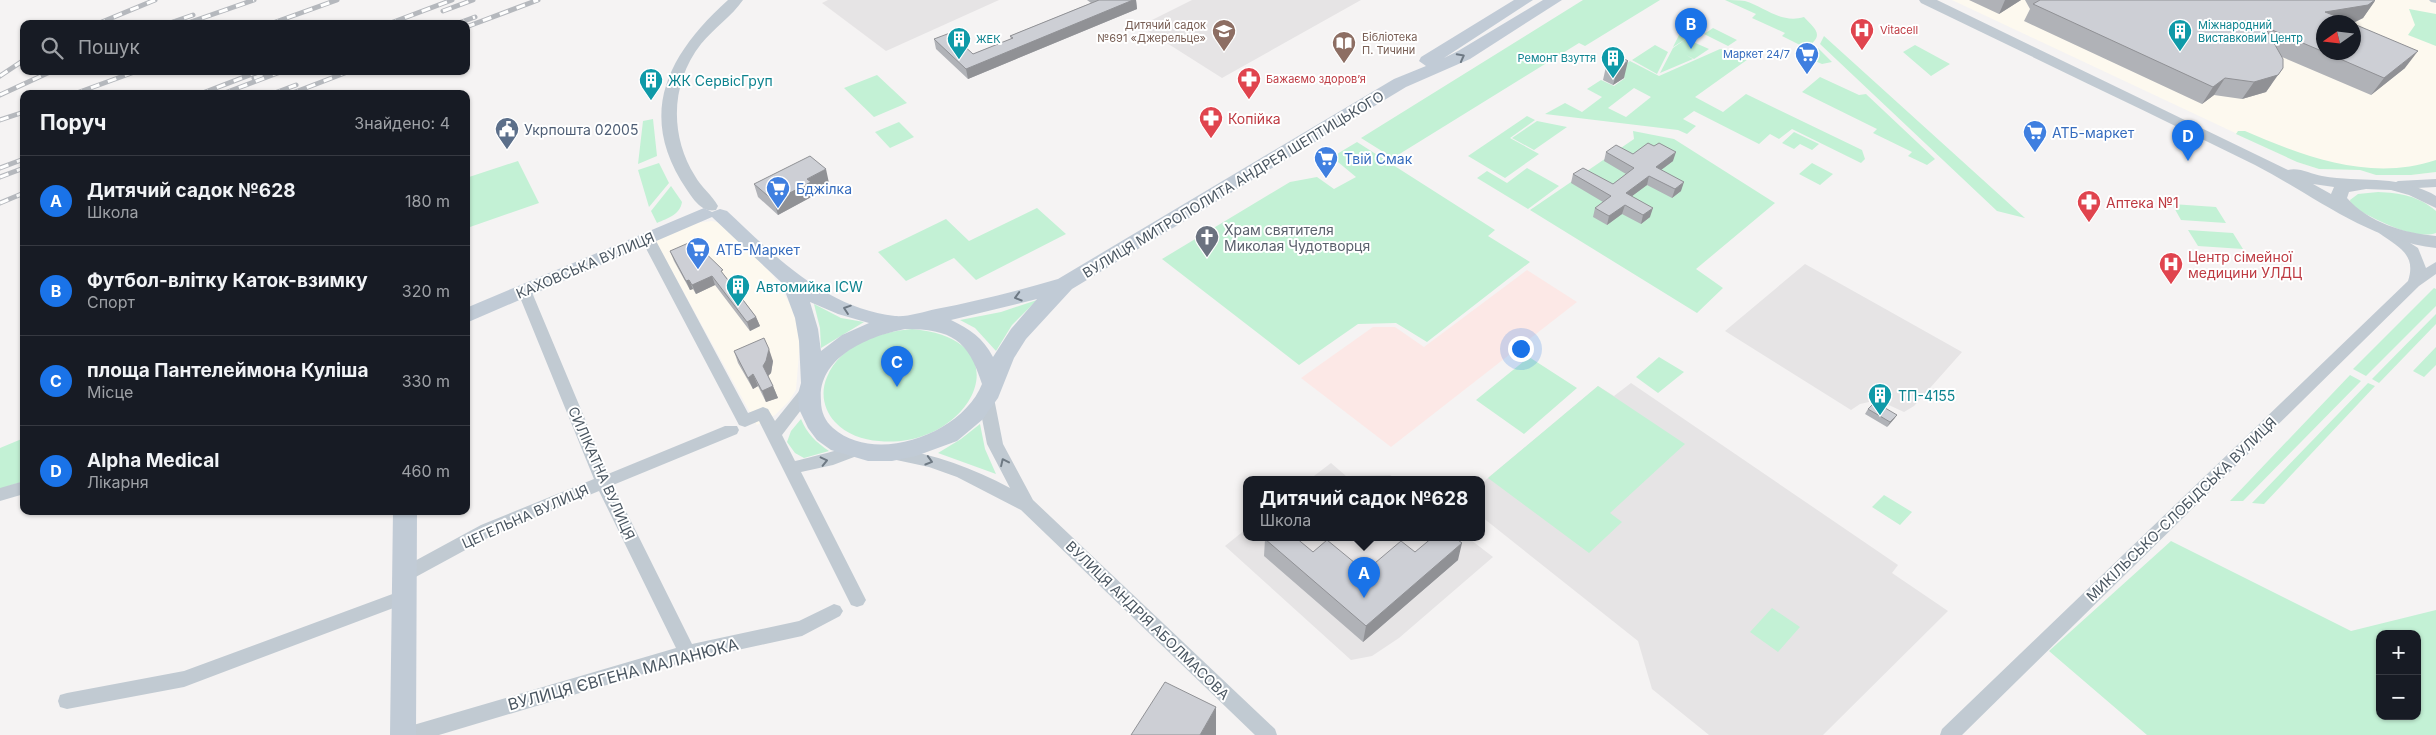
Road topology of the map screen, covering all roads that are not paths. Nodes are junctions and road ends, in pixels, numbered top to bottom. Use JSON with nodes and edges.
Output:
{"nodes":[{"id":1,"x":736,"y":0,"type":"edge"},
{"id":2,"x":1525,"y":0,"type":"edge"},
{"id":3,"x":1554,"y":0,"type":"edge"},
{"id":4,"x":1926,"y":0,"type":"edge"},
{"id":5,"x":1400,"y":84,"type":"junction"},
{"id":6,"x":2263,"y":163,"type":"junction"},
{"id":7,"x":2436,"y":183,"type":"edge"},
{"id":8,"x":2354,"y":184,"type":"junction"},
{"id":9,"x":2398,"y":185,"type":"junction"},
{"id":10,"x":2434,"y":196,"type":"edge"},
{"id":11,"x":2345,"y":209,"type":"junction"},
{"id":12,"x":711,"y":212,"type":"junction"},
{"id":13,"x":2381,"y":228,"type":"junction"},
{"id":14,"x":648,"y":239,"type":"junction"},
{"id":15,"x":2436,"y":242,"type":"edge"},
{"id":16,"x":2436,"y":267,"type":"edge"},
{"id":17,"x":791,"y":280,"type":"junction"},
{"id":18,"x":2414,"y":283,"type":"junction"},
{"id":19,"x":1065,"y":284,"type":"junction"},
{"id":20,"x":524,"y":290,"type":"junction"},
{"id":21,"x":470,"y":314,"type":"edge"},
{"id":22,"x":904,"y":322,"type":"junction"},
{"id":23,"x":810,"y":385,"type":"junction"},
{"id":24,"x":990,"y":391,"type":"junction"},
{"id":25,"x":731,"y":430,"type":"dead end"},
{"id":26,"x":774,"y":433,"type":"junction"},
{"id":27,"x":856,"y":450,"type":"junction"},
{"id":28,"x":881,"y":452,"type":"junction"},
{"id":29,"x":792,"y":468,"type":"junction"},
{"id":30,"x":603,"y":482,"type":"junction"},
{"id":31,"x":20,"y":488,"type":"edge"},
{"id":32,"x":0,"y":495,"type":"edge"},
{"id":33,"x":1027,"y":505,"type":"junction"},
{"id":34,"x":405,"y":515,"type":"edge"},
{"id":35,"x":406,"y":585,"type":"junction"},
{"id":36,"x":857,"y":600,"type":"dead end"},
{"id":37,"x":834,"y":611,"type":"dead end"},
{"id":38,"x":687,"y":653,"type":"junction"},
{"id":39,"x":67,"y":701,"type":"dead end"},
{"id":40,"x":404,"y":735,"type":"edge"},
{"id":41,"x":410,"y":735,"type":"edge"},
{"id":42,"x":1268,"y":735,"type":"edge"},
{"id":43,"x":1949,"y":735,"type":"edge"}],
"edges":[{"from":1,"to":12,"type":"street"},
{"from":2,"to":5,"type":"main road","name":"ВУЛИЦЯ МИТРОПОЛИТА АНДРЕЯ ШЕПТИЦЬКОГО"},
{"from":5,"to":3,"type":"main road","name":"ВУЛИЦЯ МИТРОПОЛИТА АНДРЕЯ ШЕПТИЦЬКОГО","one_way":true},
{"from":4,"to":6,"type":"street"},
{"from":5,"to":19,"type":"main road","name":"ВУЛИЦЯ МИТРОПОЛИТА АНДРЕЯ ШЕПТИЦЬКОГО"},
{"from":6,"to":8,"type":"street"},
{"from":6,"to":11,"type":"street"},
{"from":7,"to":9,"type":"street"},
{"from":8,"to":9,"type":"street"},
{"from":8,"to":11,"type":"street"},
{"from":9,"to":10,"type":"street"},
{"from":11,"to":13,"type":"street"},
{"from":12,"to":14,"type":"main road","name":"КАХОВСЬКА ВУЛИЦЯ"},
{"from":12,"to":17,"type":"main road"},
{"from":13,"to":15,"type":"street"},
{"from":13,"to":18,"type":"street"},
{"from":14,"to":20,"type":"main road","name":"КАХОВСЬКА ВУЛИЦЯ"},
{"from":14,"to":26,"type":"street"},
{"from":16,"to":18,"type":"street","name":"МИКІЛЬСЬКО-СЛОБІДСЬКА ВУЛИЦЯ"},
{"from":22,"to":17,"type":"main road","one_way":true},
{"from":17,"to":23,"type":"main road"},
{"from":18,"to":43,"type":"street","name":"МИКІЛЬСЬКО-СЛОБІДСЬКА ВУЛИЦЯ"},
{"from":19,"to":22,"type":"main road","name":"ВУЛИЦЯ МИТРОПОЛИТА АНДРЕЯ ШЕПТИЦЬКОГО","one_way":true},
{"from":19,"to":24,"type":"main road","name":"ВУЛИЦЯ МИТРОПОЛИТА АНДРЕЯ ШЕПТИЦЬКОГО"},
{"from":20,"to":21,"type":"main road","name":"КАХОВСЬКА ВУЛИЦЯ"},
{"from":20,"to":30,"type":"street","name":"СИЛІКАТНА ВУЛИЦЯ"},
{"from":22,"to":23,"type":"main road"},
{"from":22,"to":24,"type":"main road"},
{"from":23,"to":26,"type":"street"},
{"from":23,"to":27,"type":"main road"},
{"from":24,"to":28,"type":"main road"},
{"from":33,"to":24,"type":"street","name":"ВУЛИЦЯ АНДРІЯ АБОЛМАСОВА","one_way":true},
{"from":25,"to":30,"type":"street","name":"ЦЕГЕЛЬНА ВУЛИЦЯ"},
{"from":26,"to":29,"type":"street"},
{"from":27,"to":28,"type":"main road"},
{"from":29,"to":27,"type":"street","one_way":true},
{"from":28,"to":33,"type":"street","name":"ВУЛИЦЯ АНДРІЯ АБОЛМАСОВА","one_way":true},
{"from":29,"to":36,"type":"street"},
{"from":30,"to":35,"type":"street","name":"ЦЕГЕЛЬНА ВУЛИЦЯ"},
{"from":30,"to":38,"type":"street","name":"СИЛІКАТНА ВУЛИЦЯ"},
{"from":31,"to":32,"type":"street"},
{"from":33,"to":42,"type":"street","name":"ВУЛИЦЯ АНДРІЯ АБОЛМАСОВА"},
{"from":34,"to":35,"type":"main road"},
{"from":35,"to":39,"type":"street"},
{"from":35,"to":40,"type":"main road"},
{"from":37,"to":38,"type":"street","name":"ВУЛИЦЯ ЄВГЕНА МАЛАНЮКА"},
{"from":38,"to":41,"type":"street","name":"ВУЛИЦЯ ЄВГЕНА МАЛАНЮКА"}]}
